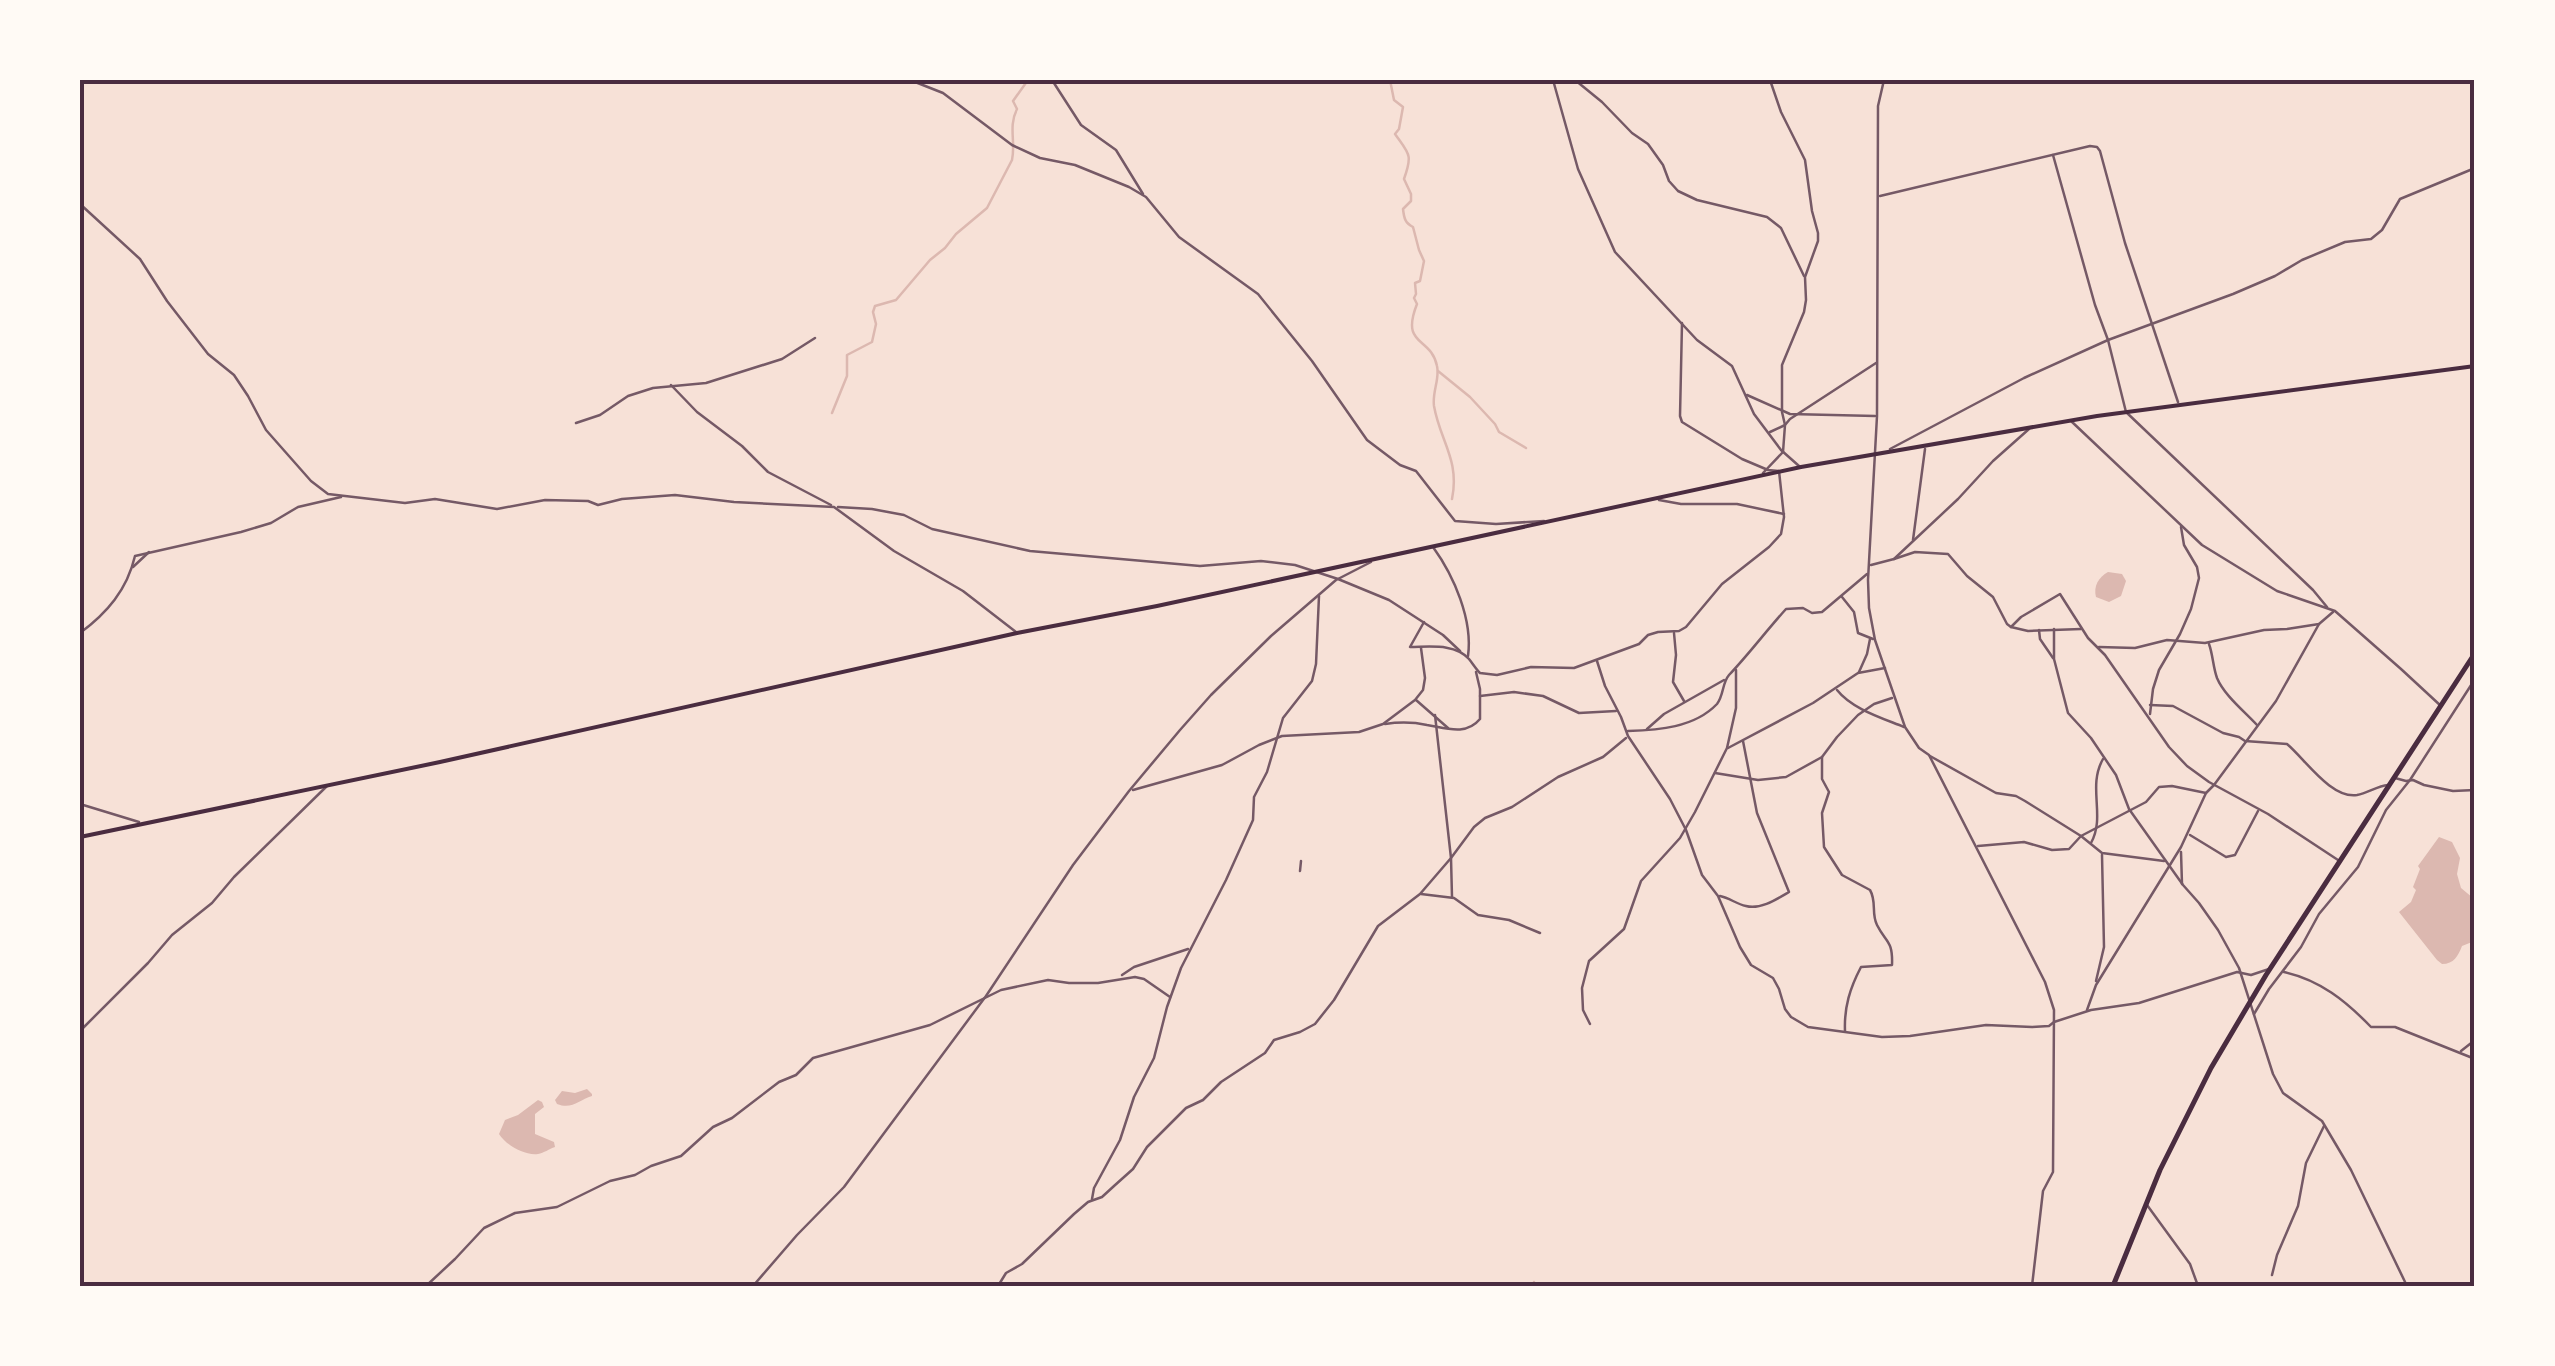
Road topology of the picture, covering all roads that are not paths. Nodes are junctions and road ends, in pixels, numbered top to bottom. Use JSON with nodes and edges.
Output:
{"nodes":[{"id":1,"x":910,"y":80,"type":"edge"},
{"id":2,"x":1052,"y":80,"type":"edge"},
{"id":3,"x":1553,"y":80,"type":"edge"},
{"id":4,"x":1574,"y":80,"type":"edge"},
{"id":5,"x":1770,"y":80,"type":"edge"},
{"id":6,"x":1884,"y":80,"type":"edge"},
{"id":7,"x":2053,"y":155,"type":"junction"},
{"id":8,"x":2475,"y":168,"type":"edge"},
{"id":9,"x":1878,"y":197,"type":"junction"},
{"id":10,"x":1146,"y":198,"type":"junction"},
{"id":11,"x":80,"y":204,"type":"edge"},
{"id":12,"x":1805,"y":278,"type":"junction"},
{"id":13,"x":1682,"y":323,"type":"junction"},
{"id":14,"x":2151,"y":323,"type":"junction"},
{"id":15,"x":815,"y":338,"type":"dead end"},
{"id":16,"x":2108,"y":340,"type":"junction"},
{"id":17,"x":1877,"y":362,"type":"junction"},
{"id":18,"x":2475,"y":366,"type":"edge"},
{"id":19,"x":671,"y":386,"type":"junction"},
{"id":20,"x":1746,"y":395,"type":"junction"},
{"id":21,"x":2179,"y":404,"type":"junction"},
{"id":22,"x":1782,"y":412,"type":"junction"},
{"id":23,"x":2126,"y":412,"type":"junction"},
{"id":24,"x":1798,"y":414,"type":"junction"},
{"id":25,"x":1876,"y":416,"type":"junction"},
{"id":26,"x":2070,"y":420,"type":"junction"},
{"id":27,"x":576,"y":423,"type":"dead end"},
{"id":28,"x":1785,"y":425,"type":"junction"},
{"id":29,"x":2035,"y":425,"type":"junction"},
{"id":30,"x":1768,"y":432,"type":"junction"},
{"id":31,"x":1926,"y":444,"type":"junction"},
{"id":32,"x":1782,"y":452,"type":"junction"},
{"id":33,"x":1886,"y":452,"type":"junction"},
{"id":34,"x":1876,"y":454,"type":"junction"},
{"id":35,"x":1800,"y":466,"type":"junction"},
{"id":36,"x":1768,"y":470,"type":"junction"},
{"id":37,"x":1779,"y":471,"type":"junction"},
{"id":38,"x":1762,"y":474,"type":"junction"},
{"id":39,"x":347,"y":496,"type":"junction"},
{"id":40,"x":1658,"y":499,"type":"junction"},
{"id":41,"x":834,"y":507,"type":"junction"},
{"id":42,"x":1784,"y":514,"type":"junction"},
{"id":43,"x":1556,"y":520,"type":"junction"},
{"id":44,"x":2181,"y":525,"type":"junction"},
{"id":45,"x":1912,"y":541,"type":"junction"},
{"id":46,"x":1432,"y":547,"type":"junction"},
{"id":47,"x":1378,"y":558,"type":"junction"},
{"id":48,"x":1894,"y":558,"type":"junction"},
{"id":49,"x":1870,"y":565,"type":"junction"},
{"id":50,"x":1316,"y":571,"type":"junction"},
{"id":51,"x":1869,"y":572,"type":"junction"},
{"id":52,"x":1338,"y":578,"type":"junction"},
{"id":53,"x":1319,"y":594,"type":"junction"},
{"id":54,"x":1840,"y":596,"type":"junction"},
{"id":55,"x":2327,"y":608,"type":"junction"},
{"id":56,"x":2334,"y":612,"type":"junction"},
{"id":57,"x":1424,"y":622,"type":"junction"},
{"id":58,"x":2319,"y":624,"type":"junction"},
{"id":59,"x":2011,"y":627,"type":"junction"},
{"id":60,"x":2054,"y":629,"type":"junction"},
{"id":61,"x":2083,"y":629,"type":"junction"},
{"id":62,"x":2039,"y":630,"type":"junction"},
{"id":63,"x":1674,"y":632,"type":"junction"},
{"id":64,"x":80,"y":633,"type":"edge"},
{"id":65,"x":1017,"y":633,"type":"junction"},
{"id":66,"x":1873,"y":639,"type":"junction"},
{"id":67,"x":2176,"y":640,"type":"junction"},
{"id":68,"x":2209,"y":642,"type":"junction"},
{"id":69,"x":1420,"y":647,"type":"junction"},
{"id":70,"x":2098,"y":647,"type":"junction"},
{"id":71,"x":1460,"y":652,"type":"junction"},
{"id":72,"x":2475,"y":653,"type":"edge"},
{"id":73,"x":1468,"y":657,"type":"junction"},
{"id":74,"x":1596,"y":660,"type":"junction"},
{"id":75,"x":2054,"y":660,"type":"junction"},
{"id":76,"x":1885,"y":668,"type":"junction"},
{"id":77,"x":1476,"y":670,"type":"junction"},
{"id":78,"x":1736,"y":670,"type":"junction"},
{"id":79,"x":1858,"y":673,"type":"junction"},
{"id":80,"x":1725,"y":679,"type":"junction"},
{"id":81,"x":2475,"y":679,"type":"edge"},
{"id":82,"x":1836,"y":688,"type":"junction"},
{"id":83,"x":1480,"y":696,"type":"junction"},
{"id":84,"x":1894,"y":697,"type":"junction"},
{"id":85,"x":1415,"y":700,"type":"junction"},
{"id":86,"x":1684,"y":702,"type":"junction"},
{"id":87,"x":2150,"y":705,"type":"junction"},
{"id":88,"x":2440,"y":706,"type":"junction"},
{"id":89,"x":1617,"y":710,"type":"junction"},
{"id":90,"x":1866,"y":710,"type":"junction"},
{"id":91,"x":1435,"y":716,"type":"junction"},
{"id":92,"x":2151,"y":718,"type":"junction"},
{"id":93,"x":1382,"y":724,"type":"junction"},
{"id":94,"x":1436,"y":726,"type":"junction"},
{"id":95,"x":2257,"y":726,"type":"junction"},
{"id":96,"x":1905,"y":728,"type":"junction"},
{"id":97,"x":1447,"y":730,"type":"junction"},
{"id":98,"x":1646,"y":730,"type":"junction"},
{"id":99,"x":1627,"y":733,"type":"junction"},
{"id":100,"x":1276,"y":738,"type":"junction"},
{"id":101,"x":1437,"y":738,"type":"junction"},
{"id":102,"x":1743,"y":741,"type":"junction"},
{"id":103,"x":2245,"y":741,"type":"junction"},
{"id":104,"x":1727,"y":748,"type":"junction"},
{"id":105,"x":1929,"y":755,"type":"junction"},
{"id":106,"x":1822,"y":757,"type":"junction"},
{"id":107,"x":2104,"y":758,"type":"junction"},
{"id":108,"x":1714,"y":773,"type":"junction"},
{"id":109,"x":1750,"y":778,"type":"junction"},
{"id":110,"x":2394,"y":778,"type":"junction"},
{"id":111,"x":2410,"y":780,"type":"junction"},
{"id":112,"x":329,"y":784,"type":"junction"},
{"id":113,"x":2214,"y":785,"type":"junction"},
{"id":114,"x":2389,"y":785,"type":"junction"},
{"id":115,"x":2475,"y":790,"type":"edge"},
{"id":116,"x":1129,"y":791,"type":"junction"},
{"id":117,"x":2206,"y":794,"type":"junction"},
{"id":118,"x":80,"y":804,"type":"edge"},
{"id":119,"x":2130,"y":809,"type":"junction"},
{"id":120,"x":2259,"y":810,"type":"junction"},
{"id":121,"x":145,"y":824,"type":"junction"},
{"id":122,"x":2097,"y":828,"type":"junction"},
{"id":123,"x":1686,"y":830,"type":"junction"},
{"id":124,"x":2188,"y":834,"type":"junction"},
{"id":125,"x":2081,"y":836,"type":"junction"},
{"id":126,"x":80,"y":837,"type":"edge"},
{"id":127,"x":2090,"y":844,"type":"junction"},
{"id":128,"x":1976,"y":846,"type":"junction"},
{"id":129,"x":2181,"y":847,"type":"junction"},
{"id":130,"x":2102,"y":854,"type":"junction"},
{"id":131,"x":1451,"y":858,"type":"junction"},
{"id":132,"x":1301,"y":861,"type":"dead end"},
{"id":133,"x":2340,"y":861,"type":"junction"},
{"id":134,"x":2167,"y":863,"type":"junction"},
{"id":135,"x":1300,"y":871,"type":"dead end"},
{"id":136,"x":2182,"y":885,"type":"junction"},
{"id":137,"x":1420,"y":894,"type":"junction"},
{"id":138,"x":1718,"y":896,"type":"junction"},
{"id":139,"x":1452,"y":898,"type":"junction"},
{"id":140,"x":1540,"y":933,"type":"dead end"},
{"id":141,"x":1190,"y":948,"type":"junction"},
{"id":142,"x":2270,"y":969,"type":"junction"},
{"id":143,"x":2240,"y":972,"type":"junction"},
{"id":144,"x":2282,"y":972,"type":"junction"},
{"id":145,"x":1117,"y":979,"type":"junction"},
{"id":146,"x":2096,"y":984,"type":"junction"},
{"id":147,"x":986,"y":996,"type":"junction"},
{"id":148,"x":1170,"y":997,"type":"junction"},
{"id":149,"x":2250,"y":1002,"type":"junction"},
{"id":150,"x":2086,"y":1012,"type":"junction"},
{"id":151,"x":2254,"y":1014,"type":"junction"},
{"id":152,"x":2054,"y":1022,"type":"junction"},
{"id":153,"x":1590,"y":1024,"type":"dead end"},
{"id":154,"x":80,"y":1031,"type":"edge"},
{"id":155,"x":1846,"y":1033,"type":"junction"},
{"id":156,"x":2475,"y":1040,"type":"edge"},
{"id":157,"x":2458,"y":1053,"type":"junction"},
{"id":158,"x":2475,"y":1059,"type":"edge"},
{"id":159,"x":2324,"y":1125,"type":"junction"},
{"id":160,"x":1092,"y":1200,"type":"junction"},
{"id":161,"x":2146,"y":1204,"type":"junction"},
{"id":162,"x":2272,"y":1275,"type":"dead end"},
{"id":163,"x":426,"y":1286,"type":"edge"},
{"id":164,"x":753,"y":1286,"type":"edge"},
{"id":165,"x":998,"y":1286,"type":"edge"},
{"id":166,"x":2032,"y":1286,"type":"edge"},
{"id":167,"x":2114,"y":1286,"type":"edge"},
{"id":168,"x":2198,"y":1286,"type":"edge"},
{"id":169,"x":2407,"y":1286,"type":"edge"}],
"edges":[{"from":1,"to":10,"type":"street"},
{"from":2,"to":10,"type":"street"},
{"from":3,"to":13,"type":"street"},
{"from":4,"to":12,"type":"street"},
{"from":5,"to":12,"type":"street"},
{"from":6,"to":9,"type":"street"},
{"from":7,"to":9,"type":"street"},
{"from":7,"to":14,"type":"street"},
{"from":7,"to":16,"type":"street"},
{"from":8,"to":14,"type":"street"},
{"from":9,"to":17,"type":"street"},
{"from":10,"to":43,"type":"street"},
{"from":11,"to":39,"type":"street"},
{"from":12,"to":22,"type":"street"},
{"from":13,"to":20,"type":"street"},
{"from":13,"to":36,"type":"street"},
{"from":14,"to":16,"type":"street"},
{"from":14,"to":21,"type":"street"},
{"from":15,"to":19,"type":"street"},
{"from":16,"to":23,"type":"street"},
{"from":16,"to":33,"type":"street"},
{"from":17,"to":24,"type":"street"},
{"from":17,"to":25,"type":"street"},
{"from":18,"to":21,"type":"main road"},
{"from":19,"to":27,"type":"street"},
{"from":19,"to":41,"type":"street"},
{"from":20,"to":22,"type":"street"},
{"from":20,"to":30,"type":"street"},
{"from":21,"to":23,"type":"main road"},
{"from":22,"to":24,"type":"street"},
{"from":22,"to":28,"type":"street"},
{"from":23,"to":26,"type":"main road"},
{"from":23,"to":55,"type":"street"},
{"from":24,"to":25,"type":"street"},
{"from":24,"to":28,"type":"street"},
{"from":25,"to":34,"type":"street"},
{"from":26,"to":29,"type":"main road"},
{"from":26,"to":44,"type":"street"},
{"from":28,"to":30,"type":"street"},
{"from":28,"to":32,"type":"street"},
{"from":29,"to":31,"type":"main road"},
{"from":29,"to":45,"type":"street"},
{"from":30,"to":32,"type":"street"},
{"from":31,"to":33,"type":"main road"},
{"from":31,"to":45,"type":"street"},
{"from":32,"to":35,"type":"street"},
{"from":32,"to":36,"type":"street"},
{"from":33,"to":34,"type":"main road"},
{"from":34,"to":35,"type":"main road"},
{"from":34,"to":49,"type":"street"},
{"from":35,"to":37,"type":"main road"},
{"from":36,"to":37,"type":"street"},
{"from":36,"to":38,"type":"street"},
{"from":37,"to":38,"type":"main road"},
{"from":37,"to":42,"type":"street"},
{"from":38,"to":40,"type":"main road"},
{"from":39,"to":41,"type":"street"},
{"from":39,"to":64,"type":"street"},
{"from":40,"to":42,"type":"street"},
{"from":40,"to":43,"type":"main road"},
{"from":41,"to":50,"type":"street"},
{"from":41,"to":65,"type":"street"},
{"from":42,"to":63,"type":"street"},
{"from":43,"to":46,"type":"main road"},
{"from":44,"to":55,"type":"street"},
{"from":44,"to":67,"type":"street"},
{"from":45,"to":48,"type":"street"},
{"from":46,"to":47,"type":"main road"},
{"from":46,"to":73,"type":"street"},
{"from":47,"to":50,"type":"main road"},
{"from":47,"to":52,"type":"street"},
{"from":48,"to":49,"type":"street"},
{"from":48,"to":59,"type":"street"},
{"from":49,"to":51,"type":"street"},
{"from":50,"to":52,"type":"street"},
{"from":50,"to":65,"type":"main road"},
{"from":51,"to":54,"type":"street"},
{"from":51,"to":66,"type":"street"},
{"from":52,"to":53,"type":"street"},
{"from":52,"to":57,"type":"street"},
{"from":53,"to":100,"type":"street"},
{"from":53,"to":116,"type":"street"},
{"from":54,"to":66,"type":"street"},
{"from":54,"to":78,"type":"street"},
{"from":55,"to":56,"type":"street"},
{"from":56,"to":58,"type":"street"},
{"from":56,"to":88,"type":"street"},
{"from":57,"to":69,"type":"street"},
{"from":57,"to":71,"type":"street"},
{"from":58,"to":68,"type":"street"},
{"from":58,"to":95,"type":"street"},
{"from":59,"to":61,"type":"street"},
{"from":59,"to":62,"type":"street"},
{"from":60,"to":61,"type":"street"},
{"from":60,"to":62,"type":"street"},
{"from":60,"to":75,"type":"street"},
{"from":61,"to":70,"type":"street"},
{"from":62,"to":75,"type":"street"},
{"from":63,"to":74,"type":"street"},
{"from":63,"to":86,"type":"street"},
{"from":65,"to":112,"type":"main road"},
{"from":66,"to":76,"type":"street"},
{"from":66,"to":79,"type":"street"},
{"from":67,"to":68,"type":"street"},
{"from":67,"to":70,"type":"street"},
{"from":67,"to":87,"type":"street"},
{"from":68,"to":95,"type":"street"},
{"from":69,"to":71,"type":"street"},
{"from":69,"to":85,"type":"street"},
{"from":70,"to":92,"type":"street"},
{"from":71,"to":73,"type":"street"},
{"from":72,"to":88,"type":"main road"},
{"from":73,"to":77,"type":"street"},
{"from":74,"to":77,"type":"street"},
{"from":74,"to":89,"type":"street"},
{"from":75,"to":107,"type":"street"},
{"from":76,"to":79,"type":"street"},
{"from":76,"to":84,"type":"street"},
{"from":77,"to":83,"type":"street"},
{"from":78,"to":80,"type":"street"},
{"from":78,"to":104,"type":"street"},
{"from":79,"to":82,"type":"street"},
{"from":80,"to":86,"type":"street"},
{"from":80,"to":98,"type":"street"},
{"from":81,"to":111,"type":"street"},
{"from":82,"to":90,"type":"street"},
{"from":82,"to":102,"type":"street"},
{"from":83,"to":89,"type":"street"},
{"from":83,"to":97,"type":"street"},
{"from":84,"to":90,"type":"street"},
{"from":84,"to":96,"type":"street"},
{"from":85,"to":91,"type":"street"},
{"from":85,"to":93,"type":"street"},
{"from":86,"to":98,"type":"street"},
{"from":87,"to":92,"type":"street"},
{"from":87,"to":103,"type":"street"},
{"from":88,"to":110,"type":"main road"},
{"from":89,"to":99,"type":"street"},
{"from":90,"to":96,"type":"street"},
{"from":90,"to":106,"type":"street"},
{"from":91,"to":94,"type":"street"},
{"from":91,"to":97,"type":"street"},
{"from":92,"to":113,"type":"street"},
{"from":93,"to":94,"type":"street"},
{"from":93,"to":100,"type":"street"},
{"from":94,"to":97,"type":"street"},
{"from":94,"to":101,"type":"street"},
{"from":95,"to":103,"type":"street"},
{"from":96,"to":105,"type":"street"},
{"from":97,"to":101,"type":"street"},
{"from":98,"to":99,"type":"street"},
{"from":99,"to":123,"type":"street"},
{"from":99,"to":131,"type":"street"},
{"from":100,"to":116,"type":"street"},
{"from":100,"to":141,"type":"street"},
{"from":101,"to":131,"type":"street"},
{"from":102,"to":104,"type":"street"},
{"from":102,"to":109,"type":"street"},
{"from":103,"to":113,"type":"street"},
{"from":103,"to":114,"type":"street"},
{"from":104,"to":108,"type":"street"},
{"from":105,"to":125,"type":"street"},
{"from":105,"to":128,"type":"street"},
{"from":106,"to":109,"type":"street"},
{"from":106,"to":155,"type":"street"},
{"from":107,"to":119,"type":"street"},
{"from":107,"to":122,"type":"street"},
{"from":108,"to":109,"type":"street"},
{"from":108,"to":123,"type":"street"},
{"from":109,"to":138,"type":"street"},
{"from":110,"to":111,"type":"street"},
{"from":110,"to":114,"type":"main road"},
{"from":111,"to":115,"type":"street"},
{"from":111,"to":144,"type":"street"},
{"from":112,"to":121,"type":"main road"},
{"from":112,"to":154,"type":"street"},
{"from":113,"to":117,"type":"street"},
{"from":113,"to":120,"type":"street"},
{"from":114,"to":133,"type":"main road"},
{"from":116,"to":147,"type":"street"},
{"from":117,"to":119,"type":"street"},
{"from":117,"to":124,"type":"street"},
{"from":118,"to":121,"type":"street"},
{"from":119,"to":122,"type":"street"},
{"from":119,"to":134,"type":"street"},
{"from":120,"to":124,"type":"street"},
{"from":120,"to":133,"type":"street"},
{"from":121,"to":126,"type":"main road"},
{"from":122,"to":125,"type":"street"},
{"from":122,"to":127,"type":"street"},
{"from":123,"to":138,"type":"street"},
{"from":123,"to":153,"type":"street"},
{"from":124,"to":129,"type":"street"},
{"from":125,"to":127,"type":"street"},
{"from":125,"to":128,"type":"street"},
{"from":127,"to":130,"type":"street"},
{"from":128,"to":152,"type":"street"},
{"from":129,"to":134,"type":"street"},
{"from":129,"to":136,"type":"street"},
{"from":130,"to":134,"type":"street"},
{"from":130,"to":146,"type":"street"},
{"from":131,"to":137,"type":"street"},
{"from":131,"to":139,"type":"street"},
{"from":132,"to":135,"type":"street"},
{"from":133,"to":142,"type":"main road"},
{"from":134,"to":136,"type":"street"},
{"from":134,"to":146,"type":"street"},
{"from":136,"to":143,"type":"street"},
{"from":137,"to":139,"type":"street"},
{"from":137,"to":160,"type":"street"},
{"from":138,"to":155,"type":"street"},
{"from":139,"to":140,"type":"street"},
{"from":141,"to":145,"type":"street"},
{"from":141,"to":148,"type":"street"},
{"from":142,"to":143,"type":"street"},
{"from":142,"to":149,"type":"main road"},
{"from":143,"to":149,"type":"street"},
{"from":143,"to":150,"type":"street"},
{"from":144,"to":151,"type":"street"},
{"from":144,"to":157,"type":"street"},
{"from":145,"to":147,"type":"street"},
{"from":145,"to":148,"type":"street"},
{"from":146,"to":150,"type":"street"},
{"from":147,"to":163,"type":"street"},
{"from":147,"to":164,"type":"street"},
{"from":148,"to":160,"type":"street"},
{"from":149,"to":151,"type":"street"},
{"from":149,"to":161,"type":"main road"},
{"from":150,"to":152,"type":"street"},
{"from":151,"to":159,"type":"street"},
{"from":152,"to":155,"type":"street"},
{"from":152,"to":166,"type":"street"},
{"from":156,"to":157,"type":"street"},
{"from":157,"to":158,"type":"street"},
{"from":159,"to":162,"type":"street"},
{"from":159,"to":169,"type":"street"},
{"from":160,"to":165,"type":"street"},
{"from":161,"to":167,"type":"main road"},
{"from":161,"to":168,"type":"street"}]}
